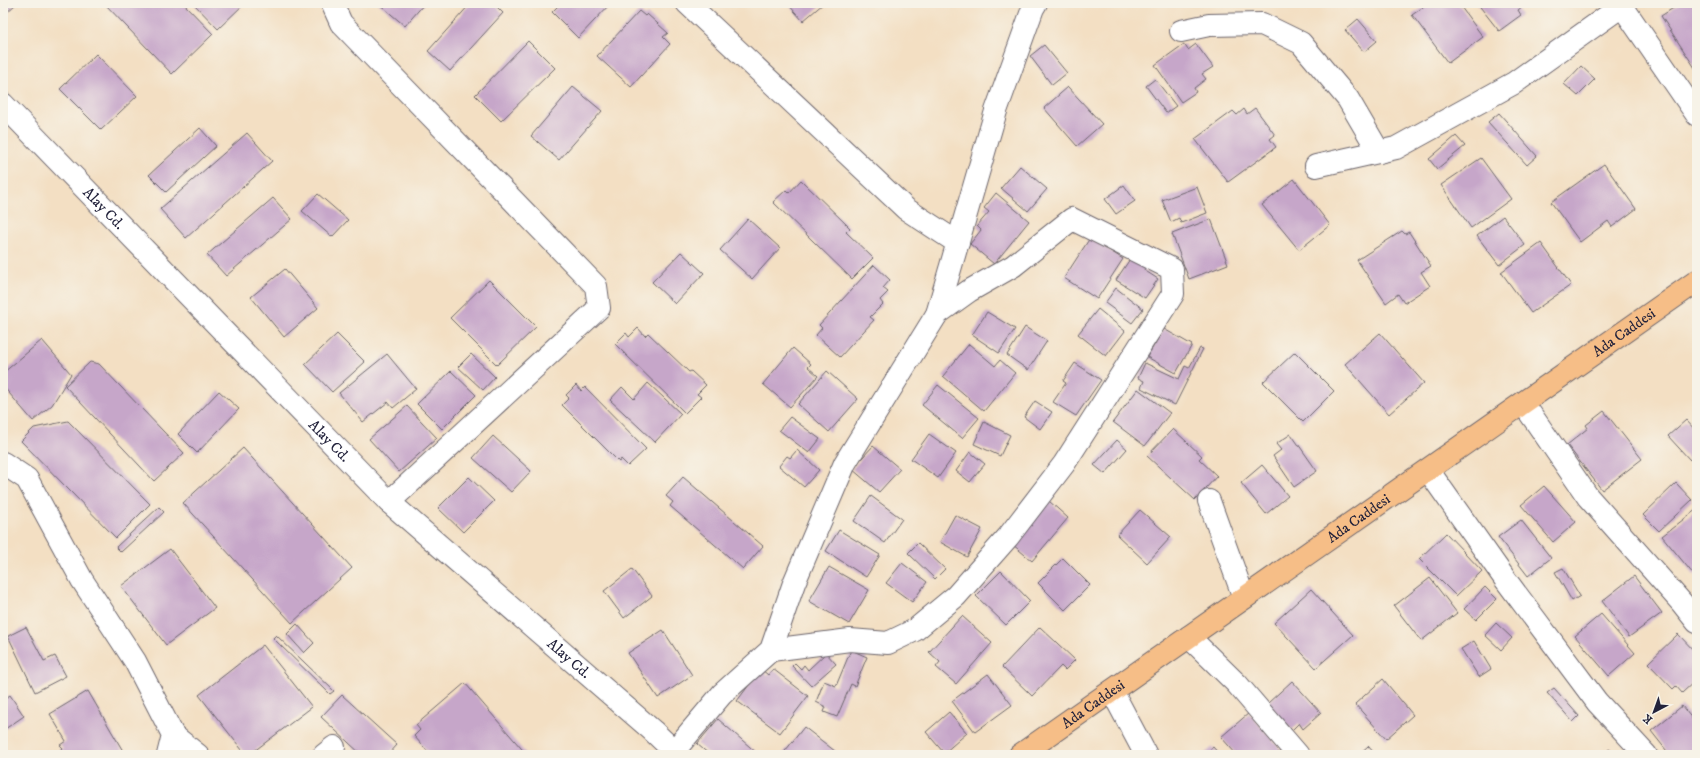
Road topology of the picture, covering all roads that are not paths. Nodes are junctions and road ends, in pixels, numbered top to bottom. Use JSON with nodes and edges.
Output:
{"nodes":[{"id":1,"x":332,"y":3,"type":"edge"},
{"id":2,"x":687,"y":3,"type":"edge"},
{"id":3,"x":1036,"y":3,"type":"edge"},
{"id":4,"x":1623,"y":4,"type":"edge"},
{"id":5,"x":1181,"y":31,"type":"dead end"},
{"id":6,"x":3,"y":104,"type":"edge"},
{"id":7,"x":1697,"y":115,"type":"edge"},
{"id":8,"x":1379,"y":152,"type":"junction"},
{"id":9,"x":1316,"y":166,"type":"dead end"},
{"id":10,"x":958,"y":243,"type":"junction"},
{"id":11,"x":1697,"y":281,"type":"edge"},
{"id":12,"x":937,"y":314,"type":"junction"},
{"id":13,"x":1523,"y":403,"type":"junction"},
{"id":14,"x":3,"y":463,"type":"edge"},
{"id":15,"x":1428,"y":470,"type":"junction"},
{"id":16,"x":389,"y":502,"type":"junction"},
{"id":17,"x":1210,"y":502,"type":"dead end"},
{"id":18,"x":1244,"y":598,"type":"junction"},
{"id":19,"x":1697,"y":622,"type":"edge"},
{"id":20,"x":1189,"y":637,"type":"junction"},
{"id":21,"x":771,"y":650,"type":"junction"},
{"id":22,"x":1112,"y":691,"type":"junction"},
{"id":23,"x":170,"y":745,"type":"edge"},
{"id":24,"x":676,"y":753,"type":"edge"},
{"id":25,"x":198,"y":755,"type":"edge"},
{"id":26,"x":1020,"y":755,"type":"edge"},
{"id":27,"x":1146,"y":755,"type":"edge"},
{"id":28,"x":1298,"y":755,"type":"edge"},
{"id":29,"x":1646,"y":755,"type":"edge"}],
"edges":[{"from":1,"to":16,"type":"street"},
{"from":2,"to":10,"type":"street"},
{"from":3,"to":10,"type":"street"},
{"from":4,"to":7,"type":"street"},
{"from":4,"to":8,"type":"street"},
{"from":5,"to":8,"type":"street"},
{"from":6,"to":16,"type":"street","name":"Alay Cd."},
{"from":8,"to":9,"type":"street"},
{"from":10,"to":12,"type":"street"},
{"from":11,"to":13,"type":"main road","name":"Ada Caddesi"},
{"from":12,"to":21,"type":"street"},
{"from":12,"to":21,"type":"street"},
{"from":13,"to":15,"type":"main road","name":"Ada Caddesi"},
{"from":13,"to":19,"type":"street"},
{"from":14,"to":23,"type":"street"},
{"from":15,"to":18,"type":"main road","name":"Ada Caddesi"},
{"from":15,"to":29,"type":"street"},
{"from":16,"to":24,"type":"street","name":"Alay Cd."},
{"from":17,"to":18,"type":"street"},
{"from":18,"to":20,"type":"main road","name":"Ada Caddesi"},
{"from":20,"to":22,"type":"main road","name":"Ada Caddesi"},
{"from":20,"to":28,"type":"street"},
{"from":21,"to":24,"type":"street"},
{"from":22,"to":26,"type":"main road","name":"Ada Caddesi"},
{"from":22,"to":27,"type":"street"},
{"from":23,"to":25,"type":"street"}]}
